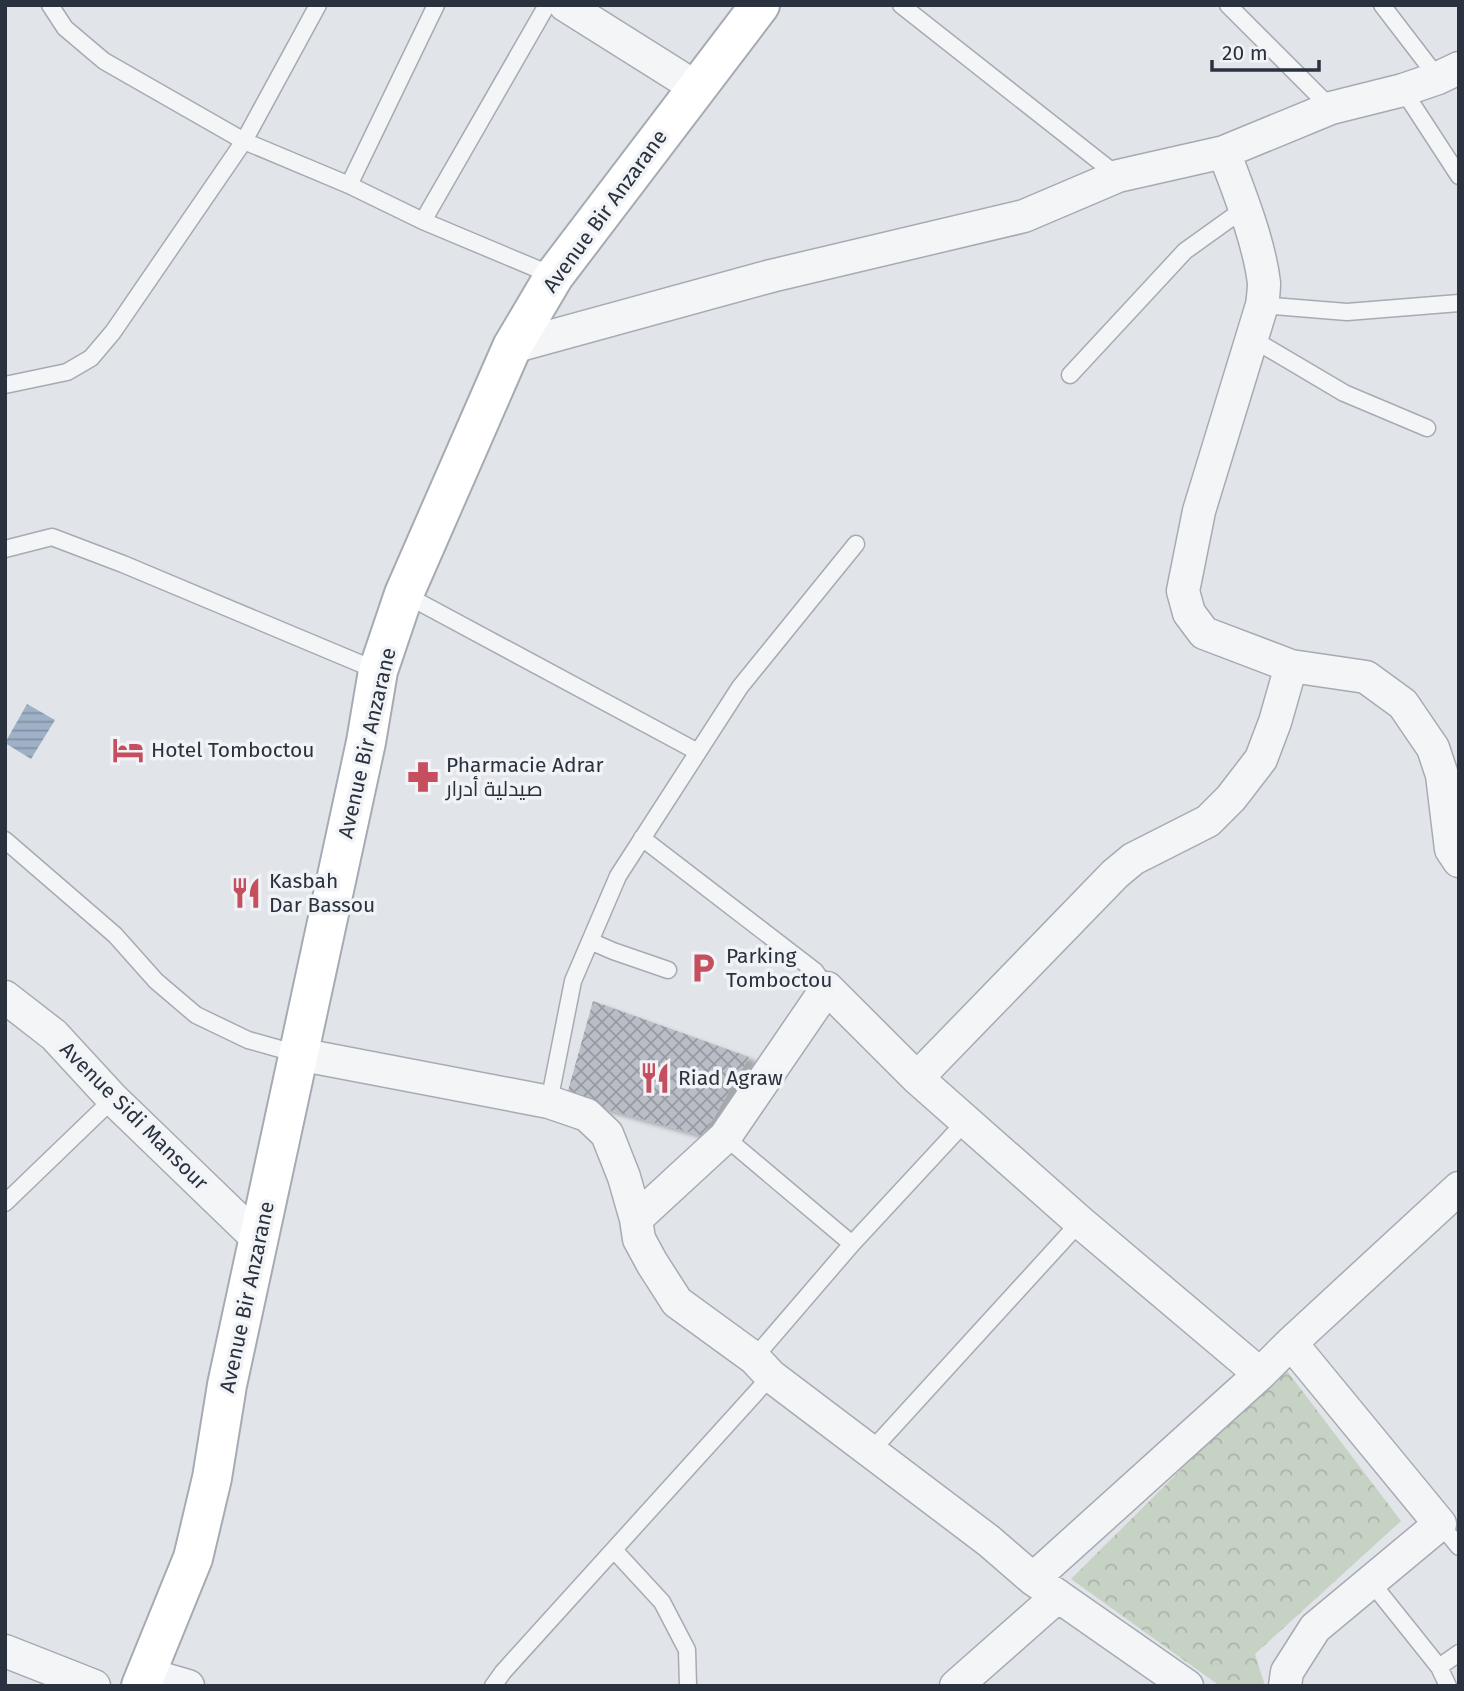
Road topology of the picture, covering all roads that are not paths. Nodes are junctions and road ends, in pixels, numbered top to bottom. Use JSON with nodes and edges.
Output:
{"nodes":[{"id":1,"x":50,"y":5,"type":"edge"},
{"id":2,"x":318,"y":5,"type":"edge"},
{"id":3,"x":436,"y":5,"type":"edge"},
{"id":4,"x":547,"y":5,"type":"edge"},
{"id":5,"x":565,"y":5,"type":"edge"},
{"id":6,"x":760,"y":5,"type":"edge"},
{"id":7,"x":901,"y":5,"type":"edge"},
{"id":8,"x":1228,"y":5,"type":"edge"},
{"id":9,"x":1382,"y":5,"type":"edge"},
{"id":10,"x":1448,"y":73,"type":"edge"},
{"id":11,"x":697,"y":88,"type":"junction"},
{"id":12,"x":1403,"y":90,"type":"junction"},
{"id":13,"x":1331,"y":108,"type":"junction"},
{"id":14,"x":244,"y":141,"type":"junction"},
{"id":15,"x":1224,"y":152,"type":"junction"},
{"id":16,"x":1118,"y":176,"type":"junction"},
{"id":17,"x":1459,"y":176,"type":"edge"},
{"id":18,"x":349,"y":185,"type":"junction"},
{"id":19,"x":1245,"y":208,"type":"junction"},
{"id":20,"x":423,"y":221,"type":"junction"},
{"id":21,"x":554,"y":275,"type":"junction"},
{"id":22,"x":1459,"y":303,"type":"edge"},
{"id":23,"x":1262,"y":305,"type":"junction"},
{"id":24,"x":1251,"y":338,"type":"junction"},
{"id":25,"x":512,"y":347,"type":"junction"},
{"id":26,"x":1070,"y":375,"type":"dead end"},
{"id":27,"x":5,"y":385,"type":"edge"},
{"id":28,"x":1427,"y":428,"type":"dead end"},
{"id":29,"x":856,"y":544,"type":"dead end"},
{"id":30,"x":5,"y":549,"type":"edge"},
{"id":31,"x":404,"y":594,"type":"junction"},
{"id":32,"x":1291,"y":666,"type":"junction"},
{"id":33,"x":378,"y":671,"type":"junction"},
{"id":34,"x":698,"y":752,"type":"junction"},
{"id":35,"x":1452,"y":807,"type":"edge"},
{"id":36,"x":642,"y":838,"type":"junction"},
{"id":37,"x":5,"y":840,"type":"edge"},
{"id":38,"x":1459,"y":861,"type":"edge"},
{"id":39,"x":590,"y":941,"type":"junction"},
{"id":40,"x":667,"y":970,"type":"dead end"},
{"id":41,"x":827,"y":988,"type":"junction"},
{"id":42,"x":5,"y":997,"type":"edge"},
{"id":43,"x":298,"y":1054,"type":"junction"},
{"id":44,"x":917,"y":1078,"type":"junction"},
{"id":45,"x":113,"y":1099,"type":"junction"},
{"id":46,"x":550,"y":1102,"type":"junction"},
{"id":47,"x":966,"y":1121,"type":"junction"},
{"id":48,"x":725,"y":1137,"type":"junction"},
{"id":49,"x":1459,"y":1188,"type":"edge"},
{"id":50,"x":5,"y":1203,"type":"edge"},
{"id":51,"x":636,"y":1219,"type":"junction"},
{"id":52,"x":1080,"y":1222,"type":"junction"},
{"id":53,"x":258,"y":1239,"type":"junction"},
{"id":54,"x":852,"y":1244,"type":"junction"},
{"id":55,"x":1291,"y":1343,"type":"junction"},
{"id":56,"x":762,"y":1367,"type":"junction"},
{"id":57,"x":1260,"y":1374,"type":"junction"},
{"id":58,"x":871,"y":1451,"type":"junction"},
{"id":59,"x":1449,"y":1535,"type":"edge"},
{"id":60,"x":614,"y":1550,"type":"junction"},
{"id":61,"x":1371,"y":1581,"type":"junction"},
{"id":62,"x":1046,"y":1587,"type":"junction"},
{"id":63,"x":5,"y":1651,"type":"edge"},
{"id":64,"x":1459,"y":1653,"type":"edge"},
{"id":65,"x":1439,"y":1667,"type":"junction"},
{"id":66,"x":144,"y":1680,"type":"edge"},
{"id":67,"x":94,"y":1686,"type":"edge"},
{"id":68,"x":188,"y":1686,"type":"edge"},
{"id":69,"x":493,"y":1686,"type":"edge"},
{"id":70,"x":688,"y":1686,"type":"edge"},
{"id":71,"x":956,"y":1686,"type":"edge"},
{"id":72,"x":1187,"y":1686,"type":"edge"},
{"id":73,"x":1285,"y":1686,"type":"edge"},
{"id":74,"x":1448,"y":1686,"type":"edge"}],
"edges":[{"from":1,"to":14,"type":"lane"},
{"from":2,"to":14,"type":"lane"},
{"from":3,"to":18,"type":"lane"},
{"from":4,"to":20,"type":"lane"},
{"from":5,"to":11,"type":"street"},
{"from":6,"to":11,"type":"street","name":"Avenue Bir Anzarane"},
{"from":7,"to":16,"type":"lane"},
{"from":8,"to":13,"type":"lane"},
{"from":9,"to":10,"type":"lane"},
{"from":10,"to":12,"type":"street"},
{"from":11,"to":21,"type":"street","name":"Avenue Bir Anzarane"},
{"from":12,"to":13,"type":"street"},
{"from":12,"to":17,"type":"lane"},
{"from":13,"to":15,"type":"street"},
{"from":14,"to":18,"type":"lane"},
{"from":14,"to":27,"type":"lane"},
{"from":15,"to":16,"type":"street"},
{"from":15,"to":19,"type":"street"},
{"from":16,"to":25,"type":"street"},
{"from":18,"to":20,"type":"lane"},
{"from":19,"to":23,"type":"street"},
{"from":19,"to":26,"type":"lane"},
{"from":20,"to":21,"type":"lane"},
{"from":21,"to":25,"type":"street","name":"Avenue Bir Anzarane"},
{"from":22,"to":23,"type":"lane"},
{"from":23,"to":24,"type":"street"},
{"from":24,"to":28,"type":"lane"},
{"from":24,"to":32,"type":"street"},
{"from":25,"to":31,"type":"street","name":"Avenue Bir Anzarane"},
{"from":29,"to":34,"type":"lane"},
{"from":30,"to":33,"type":"lane"},
{"from":31,"to":33,"type":"street","name":"Avenue Bir Anzarane"},
{"from":31,"to":34,"type":"lane"},
{"from":32,"to":35,"type":"street"},
{"from":32,"to":44,"type":"street"},
{"from":33,"to":43,"type":"street","name":"Avenue Bir Anzarane"},
{"from":34,"to":36,"type":"lane"},
{"from":35,"to":38,"type":"street"},
{"from":36,"to":39,"type":"lane"},
{"from":36,"to":41,"type":"lane"},
{"from":37,"to":43,"type":"lane"},
{"from":39,"to":40,"type":"lane"},
{"from":39,"to":46,"type":"lane"},
{"from":41,"to":44,"type":"street"},
{"from":41,"to":48,"type":"street"},
{"from":42,"to":45,"type":"street","name":"Avenue Sidi Mansour"},
{"from":43,"to":46,"type":"street"},
{"from":43,"to":53,"type":"street","name":"Avenue Bir Anzarane"},
{"from":44,"to":47,"type":"street"},
{"from":45,"to":50,"type":"lane"},
{"from":45,"to":53,"type":"street","name":"Avenue Sidi Mansour"},
{"from":46,"to":51,"type":"street"},
{"from":47,"to":52,"type":"street"},
{"from":47,"to":54,"type":"lane"},
{"from":48,"to":51,"type":"street"},
{"from":48,"to":54,"type":"lane"},
{"from":49,"to":55,"type":"street"},
{"from":51,"to":56,"type":"street"},
{"from":52,"to":57,"type":"street"},
{"from":52,"to":58,"type":"lane"},
{"from":53,"to":66,"type":"street","name":"Avenue Bir Anzarane"},
{"from":54,"to":56,"type":"lane"},
{"from":55,"to":57,"type":"street"},
{"from":55,"to":59,"type":"street"},
{"from":56,"to":58,"type":"street"},
{"from":56,"to":60,"type":"lane"},
{"from":57,"to":62,"type":"street"},
{"from":58,"to":62,"type":"street"},
{"from":59,"to":61,"type":"street"},
{"from":60,"to":69,"type":"lane"},
{"from":60,"to":70,"type":"lane"},
{"from":61,"to":65,"type":"lane"},
{"from":61,"to":73,"type":"street"},
{"from":62,"to":71,"type":"street"},
{"from":62,"to":72,"type":"street"},
{"from":63,"to":67,"type":"street"},
{"from":64,"to":65,"type":"lane"},
{"from":65,"to":74,"type":"lane"},
{"from":66,"to":68,"type":"street"}]}
